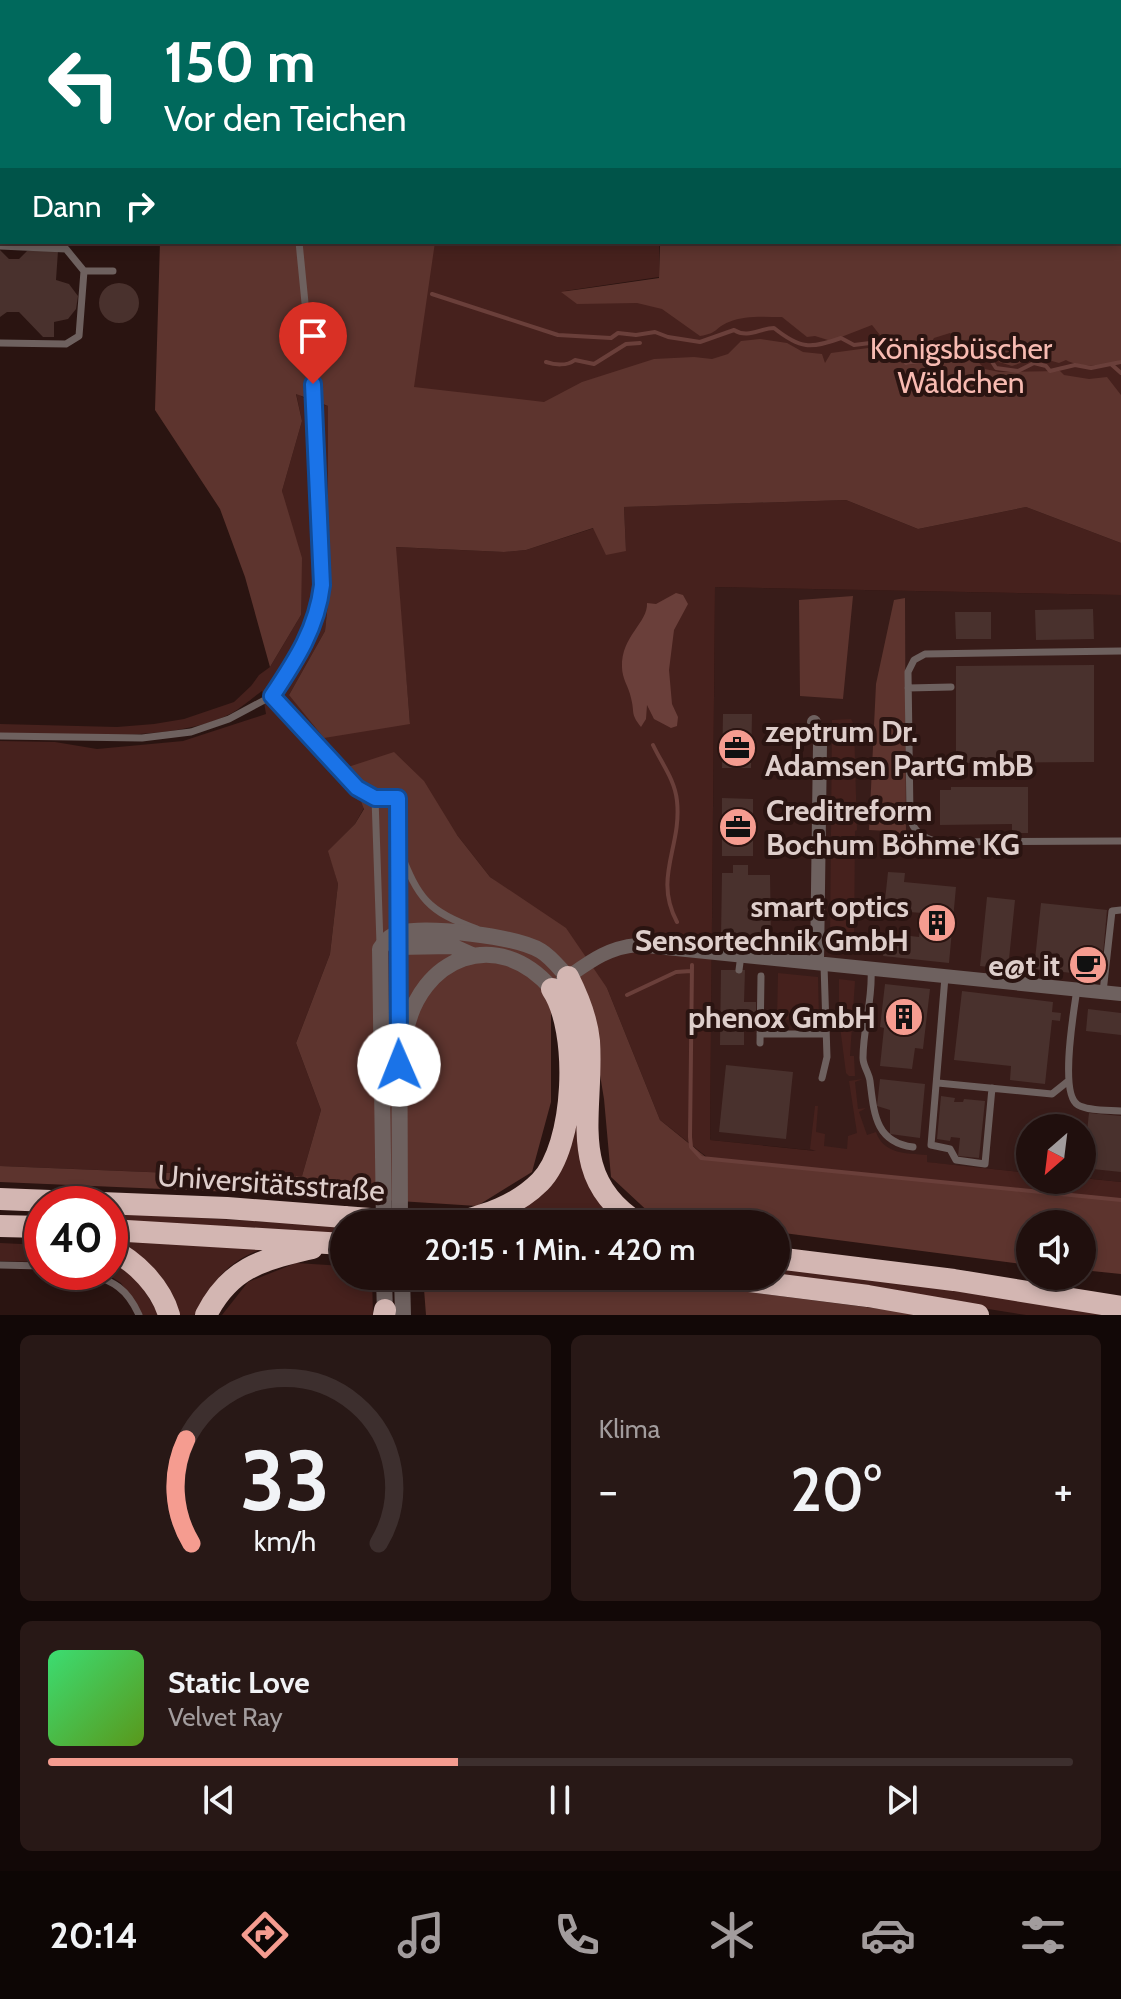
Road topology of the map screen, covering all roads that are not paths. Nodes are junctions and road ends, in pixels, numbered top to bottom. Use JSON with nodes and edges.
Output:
{"nodes":[{"id":1,"x":299,"y":244,"type":"edge"},
{"id":2,"x":0,"y":246,"type":"edge"},
{"id":3,"x":84,"y":271,"type":"junction"},
{"id":4,"x":113,"y":271,"type":"dead end"},
{"id":5,"x":0,"y":343,"type":"edge"},
{"id":6,"x":1121,"y":651,"type":"edge"},
{"id":7,"x":951,"y":687,"type":"dead end"},
{"id":8,"x":908,"y":688,"type":"junction"},
{"id":9,"x":272,"y":696,"type":"junction"},
{"id":10,"x":814,"y":722,"type":"dead end"},
{"id":11,"x":0,"y":736,"type":"edge"},
{"id":12,"x":375,"y":798,"type":"junction"},
{"id":13,"x":1121,"y":841,"type":"edge"},
{"id":14,"x":400,"y":851,"type":"junction"},
{"id":15,"x":1121,"y":910,"type":"edge"},
{"id":16,"x":398,"y":940,"type":"junction"},
{"id":17,"x":517,"y":941,"type":"junction"},
{"id":18,"x":380,"y":949,"type":"junction"},
{"id":19,"x":472,"y":955,"type":"junction"},
{"id":20,"x":821,"y":962,"type":"junction"},
{"id":21,"x":871,"y":968,"type":"junction"},
{"id":22,"x":945,"y":975,"type":"junction"},
{"id":23,"x":761,"y":976,"type":"dead end"},
{"id":24,"x":560,"y":983,"type":"junction"},
{"id":25,"x":1077,"y":989,"type":"junction"},
{"id":26,"x":1103,"y":992,"type":"junction"},
{"id":27,"x":1121,"y":994,"type":"edge"},
{"id":28,"x":825,"y":1034,"type":"junction"},
{"id":29,"x":399,"y":1065,"type":"junction"},
{"id":30,"x":822,"y":1078,"type":"dead end"},
{"id":31,"x":1067,"y":1082,"type":"junction"},
{"id":32,"x":938,"y":1083,"type":"junction"},
{"id":33,"x":992,"y":1088,"type":"junction"},
{"id":34,"x":1121,"y":1111,"type":"edge"},
{"id":35,"x":913,"y":1147,"type":"dead end"},
{"id":36,"x":0,"y":1199,"type":"edge"},
{"id":37,"x":384,"y":1210,"type":"edge"},
{"id":38,"x":400,"y":1210,"type":"edge"},
{"id":39,"x":496,"y":1210,"type":"edge"},
{"id":40,"x":619,"y":1210,"type":"edge"},
{"id":41,"x":330,"y":1216,"type":"edge"},
{"id":42,"x":0,"y":1226,"type":"edge"},
{"id":43,"x":24,"y":1227,"type":"edge"},
{"id":44,"x":128,"y":1231,"type":"edge"},
{"id":45,"x":330,"y":1243,"type":"edge"},
{"id":46,"x":330,"y":1245,"type":"edge"},
{"id":47,"x":128,"y":1260,"type":"edge"},
{"id":48,"x":790,"y":1260,"type":"edge"},
{"id":49,"x":0,"y":1265,"type":"edge"},
{"id":50,"x":24,"y":1266,"type":"edge"},
{"id":51,"x":790,"y":1286,"type":"edge"},
{"id":52,"x":121,"y":1290,"type":"edge"},
{"id":53,"x":386,"y":1290,"type":"edge"},
{"id":54,"x":397,"y":1290,"type":"edge"},
{"id":55,"x":1121,"y":1291,"type":"edge"},
{"id":56,"x":1047,"y":1294,"type":"junction"},
{"id":57,"x":1121,"y":1307,"type":"edge"},
{"id":58,"x":389,"y":1314,"type":"edge"},
{"id":59,"x":139,"y":1315,"type":"edge"},
{"id":60,"x":169,"y":1315,"type":"edge"},
{"id":61,"x":206,"y":1315,"type":"edge"},
{"id":62,"x":978,"y":1315,"type":"edge"}],
"edges":[{"from":1,"to":9,"type":"lane"},
{"from":2,"to":3,"type":"lane"},
{"from":3,"to":4,"type":"lane"},
{"from":3,"to":5,"type":"lane"},
{"from":6,"to":8,"type":"lane"},
{"from":7,"to":8,"type":"lane"},
{"from":8,"to":13,"type":"lane"},
{"from":9,"to":11,"type":"lane"},
{"from":9,"to":12,"type":"lane"},
{"from":10,"to":20,"type":"street"},
{"from":12,"to":14,"type":"lane"},
{"from":12,"to":18,"type":"lane"},
{"from":14,"to":16,"type":"lane"},
{"from":14,"to":17,"type":"lane"},
{"from":15,"to":26,"type":"lane"},
{"from":16,"to":17,"type":"street"},
{"from":16,"to":18,"type":"street"},
{"from":16,"to":19,"type":"street"},
{"from":16,"to":29,"type":"street"},
{"from":17,"to":24,"type":"street"},
{"from":18,"to":37,"type":"street"},
{"from":19,"to":24,"type":"street"},
{"from":19,"to":29,"type":"street"},
{"from":20,"to":21,"type":"street"},
{"from":20,"to":24,"type":"street"},
{"from":20,"to":28,"type":"lane"},
{"from":21,"to":22,"type":"street"},
{"from":21,"to":35,"type":"lane"},
{"from":22,"to":25,"type":"street"},
{"from":22,"to":32,"type":"lane"},
{"from":23,"to":28,"type":"lane"},
{"from":24,"to":39,"type":"highway"},
{"from":24,"to":40,"type":"highway"},
{"from":25,"to":26,"type":"street"},
{"from":25,"to":31,"type":"lane"},
{"from":26,"to":27,"type":"street"},
{"from":28,"to":30,"type":"lane"},
{"from":29,"to":38,"type":"street"},
{"from":31,"to":33,"type":"lane"},
{"from":31,"to":34,"type":"lane"},
{"from":32,"to":33,"type":"lane"},
{"from":32,"to":33,"type":"lane"},
{"from":36,"to":41,"type":"highway","name":"Universitätsstraße","bridge":true},
{"from":42,"to":43,"type":"highway"},
{"from":44,"to":45,"type":"highway","name":"Universitätsstraße"},
{"from":46,"to":61,"type":"highway"},
{"from":47,"to":60,"type":"highway"},
{"from":48,"to":56,"type":"highway"},
{"from":49,"to":50,"type":"lane"},
{"from":51,"to":62,"type":"highway"},
{"from":52,"to":59,"type":"lane"},
{"from":53,"to":58,"type":"street"},
{"from":54,"to":58,"type":"street"},
{"from":55,"to":56,"type":"highway"},
{"from":56,"to":57,"type":"highway"}]}
